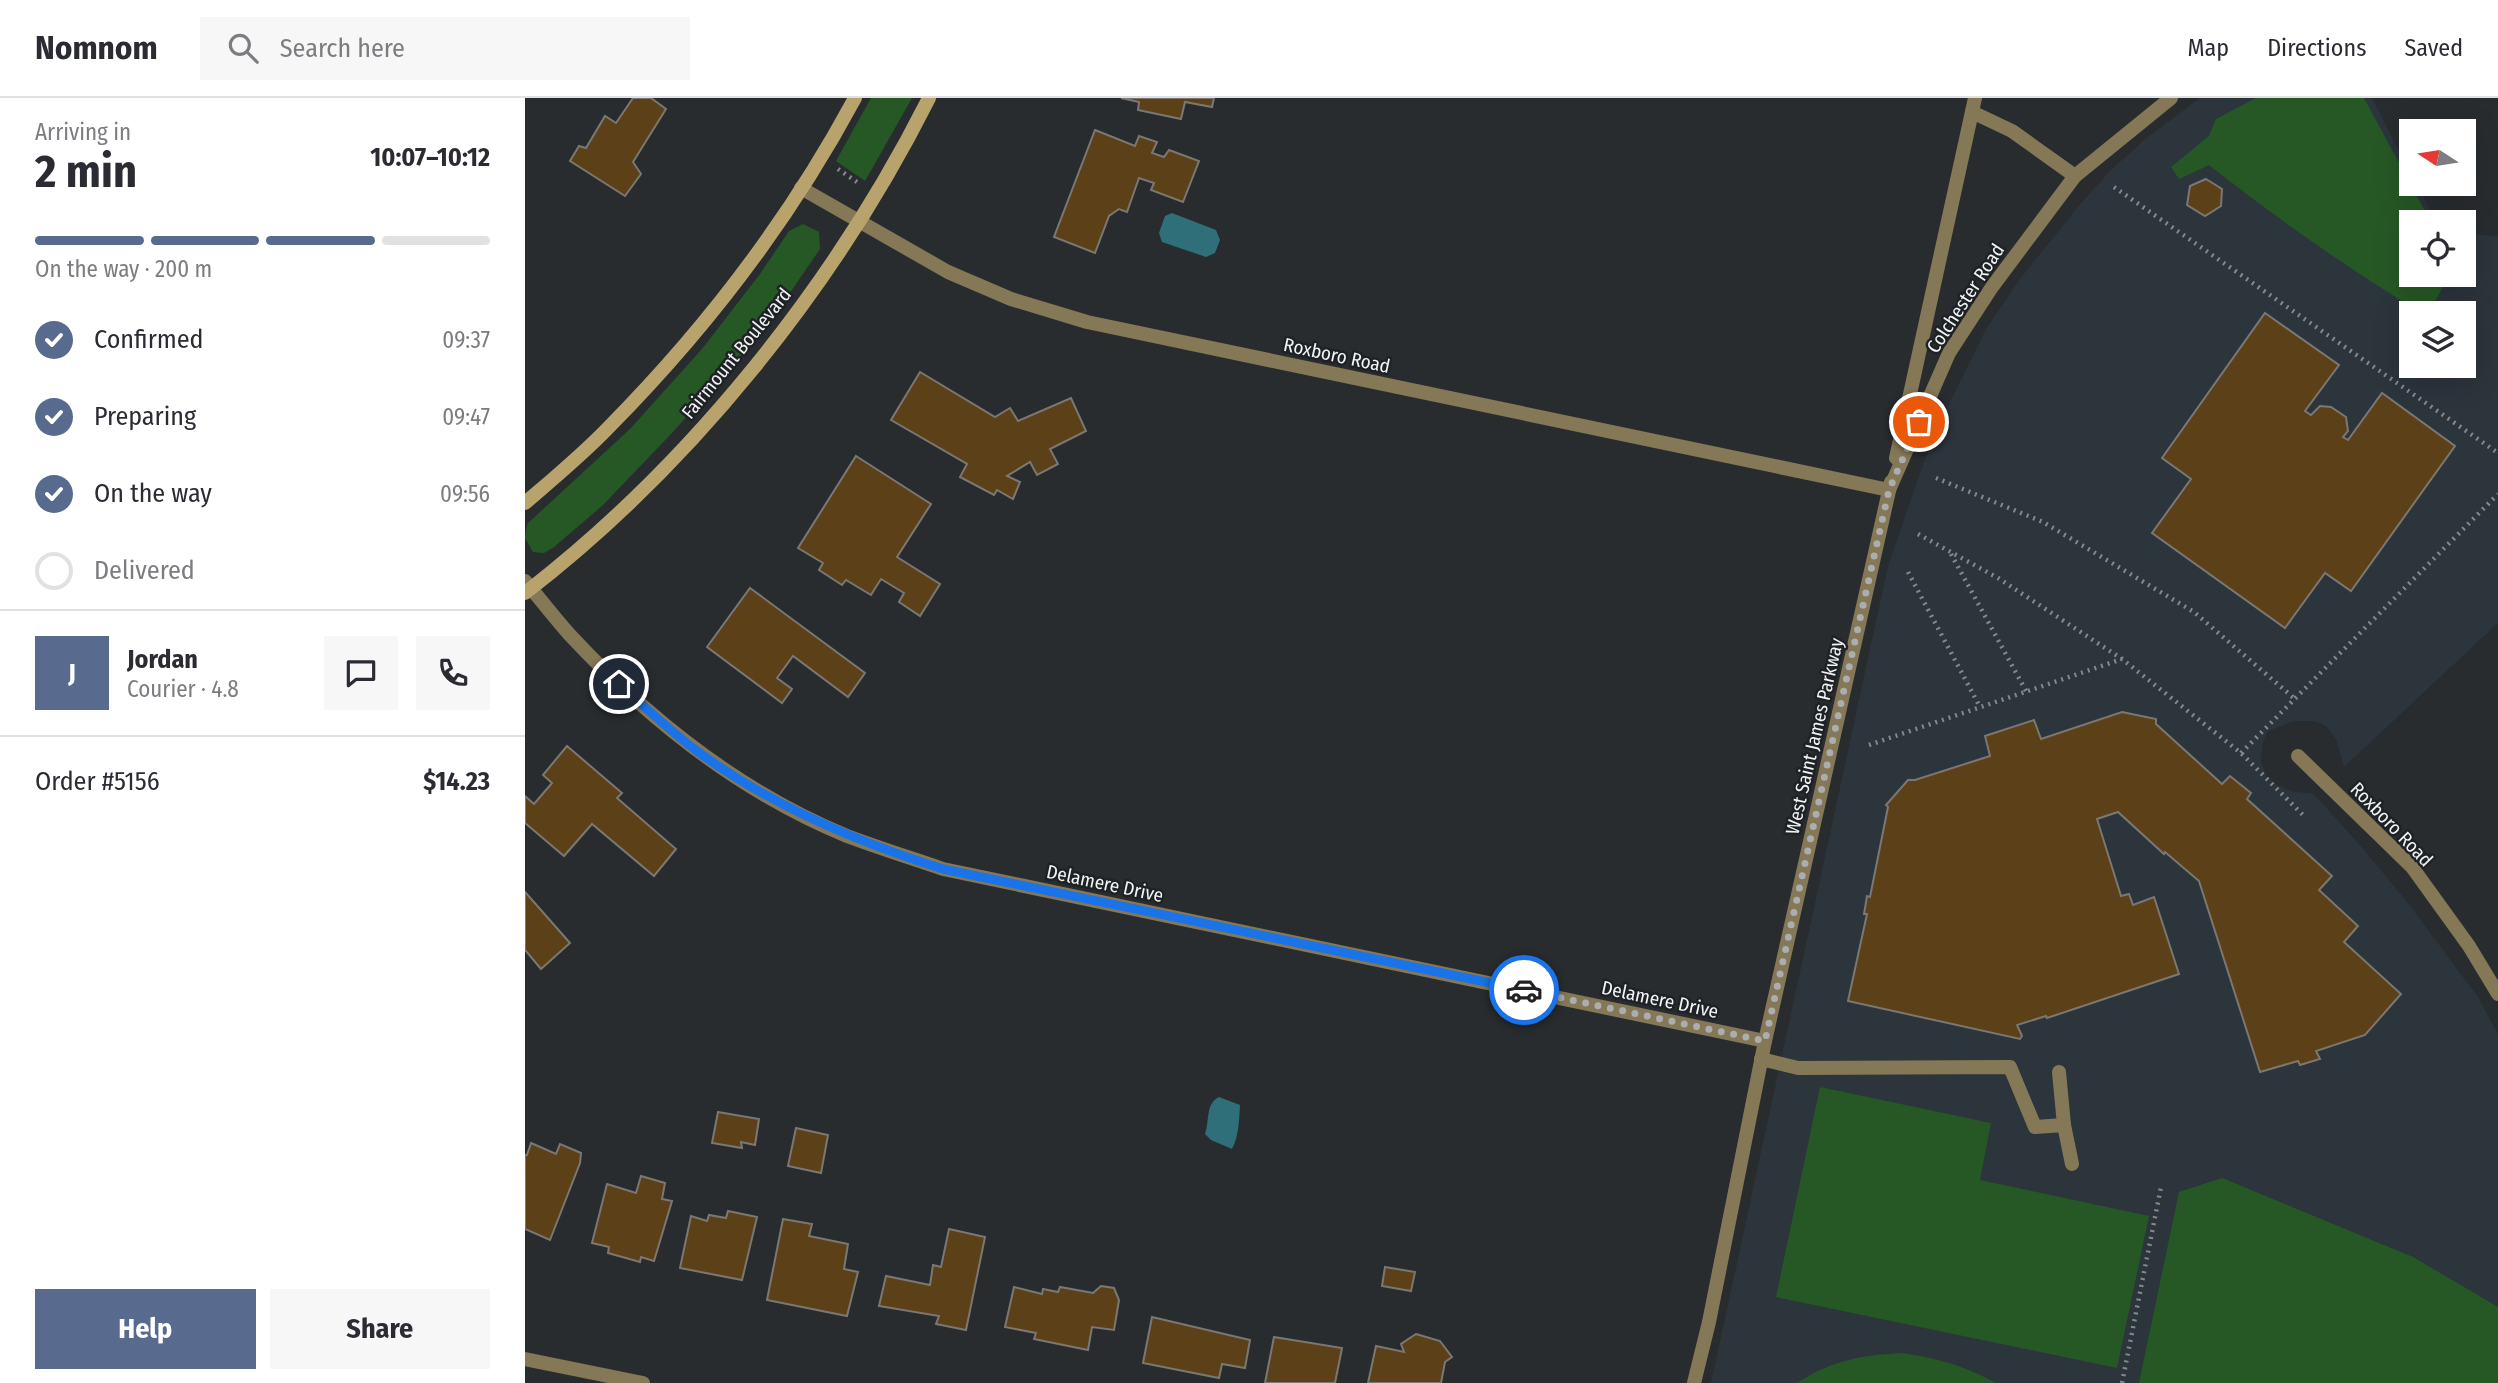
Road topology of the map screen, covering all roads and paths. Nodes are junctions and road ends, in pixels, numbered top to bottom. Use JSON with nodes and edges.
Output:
{"nodes":[{"id":1,"x":855,"y":98,"type":"edge"},
{"id":2,"x":929,"y":98,"type":"edge"},
{"id":3,"x":2171,"y":98,"type":"edge"},
{"id":4,"x":1973,"y":105,"type":"edge"},
{"id":5,"x":835,"y":167,"type":"dead end"},
{"id":6,"x":2075,"y":176,"type":"junction"},
{"id":7,"x":857,"y":182,"type":"dead end"},
{"id":8,"x":2114,"y":187,"type":"dead end"},
{"id":9,"x":801,"y":188,"type":"junction"},
{"id":10,"x":858,"y":222,"type":"junction"},
{"id":11,"x":2498,"y":453,"type":"edge"},
{"id":12,"x":1935,"y":478,"type":"dead end"},
{"id":13,"x":1889,"y":490,"type":"junction"},
{"id":14,"x":2498,"y":494,"type":"edge"},
{"id":15,"x":525,"y":503,"type":"edge"},
{"id":16,"x":1918,"y":534,"type":"dead end"},
{"id":17,"x":1949,"y":552,"type":"junction"},
{"id":18,"x":1908,"y":572,"type":"dead end"},
{"id":19,"x":527,"y":587,"type":"edge"},
{"id":20,"x":2122,"y":659,"type":"junction"},
{"id":21,"x":2025,"y":691,"type":"junction"},
{"id":22,"x":2295,"y":698,"type":"junction"},
{"id":23,"x":1980,"y":707,"type":"junction"},
{"id":24,"x":1869,"y":745,"type":"dead end"},
{"id":25,"x":2241,"y":753,"type":"junction"},
{"id":26,"x":2298,"y":756,"type":"dead end"},
{"id":27,"x":2305,"y":817,"type":"dead end"},
{"id":28,"x":2498,"y":994,"type":"edge"},
{"id":29,"x":1765,"y":1041,"type":"junction"},
{"id":30,"x":1761,"y":1059,"type":"junction"},
{"id":31,"x":2059,"y":1072,"type":"dead end"},
{"id":32,"x":2064,"y":1125,"type":"junction"},
{"id":33,"x":2072,"y":1164,"type":"dead end"},
{"id":34,"x":2161,"y":1187,"type":"dead end"},
{"id":35,"x":525,"y":1359,"type":"edge"},
{"id":36,"x":643,"y":1383,"type":"edge"},
{"id":37,"x":1694,"y":1383,"type":"edge"},
{"id":38,"x":2122,"y":1383,"type":"edge"}],
"edges":[{"from":1,"to":9,"type":"main road"},
{"from":2,"to":10,"type":"main road","name":"Fairmount Boulevard"},
{"from":3,"to":6,"type":"street","name":"Colchester Road"},
{"from":4,"to":6,"type":"street"},
{"from":4,"to":13,"type":"street","name":"West Saint James Parkway"},
{"from":5,"to":7,"type":"path"},
{"from":6,"to":13,"type":"street","name":"Colchester Road"},
{"from":8,"to":11,"type":"path"},
{"from":9,"to":10,"type":"street","name":"Roxboro Road"},
{"from":9,"to":15,"type":"main road"},
{"from":10,"to":13,"type":"street","name":"Roxboro Road"},
{"from":10,"to":19,"type":"main road","name":"Fairmount Boulevard"},
{"from":12,"to":22,"type":"path"},
{"from":13,"to":29,"type":"street","name":"West Saint James Parkway"},
{"from":14,"to":22,"type":"path"},
{"from":16,"to":17,"type":"path"},
{"from":17,"to":20,"type":"path"},
{"from":17,"to":21,"type":"path"},
{"from":18,"to":23,"type":"path"},
{"from":19,"to":29,"type":"street","name":"Delamere Drive"},
{"from":20,"to":21,"type":"path"},
{"from":20,"to":25,"type":"path"},
{"from":21,"to":23,"type":"path"},
{"from":22,"to":25,"type":"path"},
{"from":23,"to":24,"type":"path"},
{"from":25,"to":27,"type":"path"},
{"from":26,"to":28,"type":"street","name":"Roxboro Road"},
{"from":29,"to":30,"type":"street","name":"West Saint James Parkway"},
{"from":30,"to":32,"type":"street"},
{"from":30,"to":37,"type":"street","name":"West Saint James Parkway"},
{"from":31,"to":32,"type":"street"},
{"from":32,"to":33,"type":"street"},
{"from":34,"to":38,"type":"path"},
{"from":35,"to":36,"type":"street"}]}
